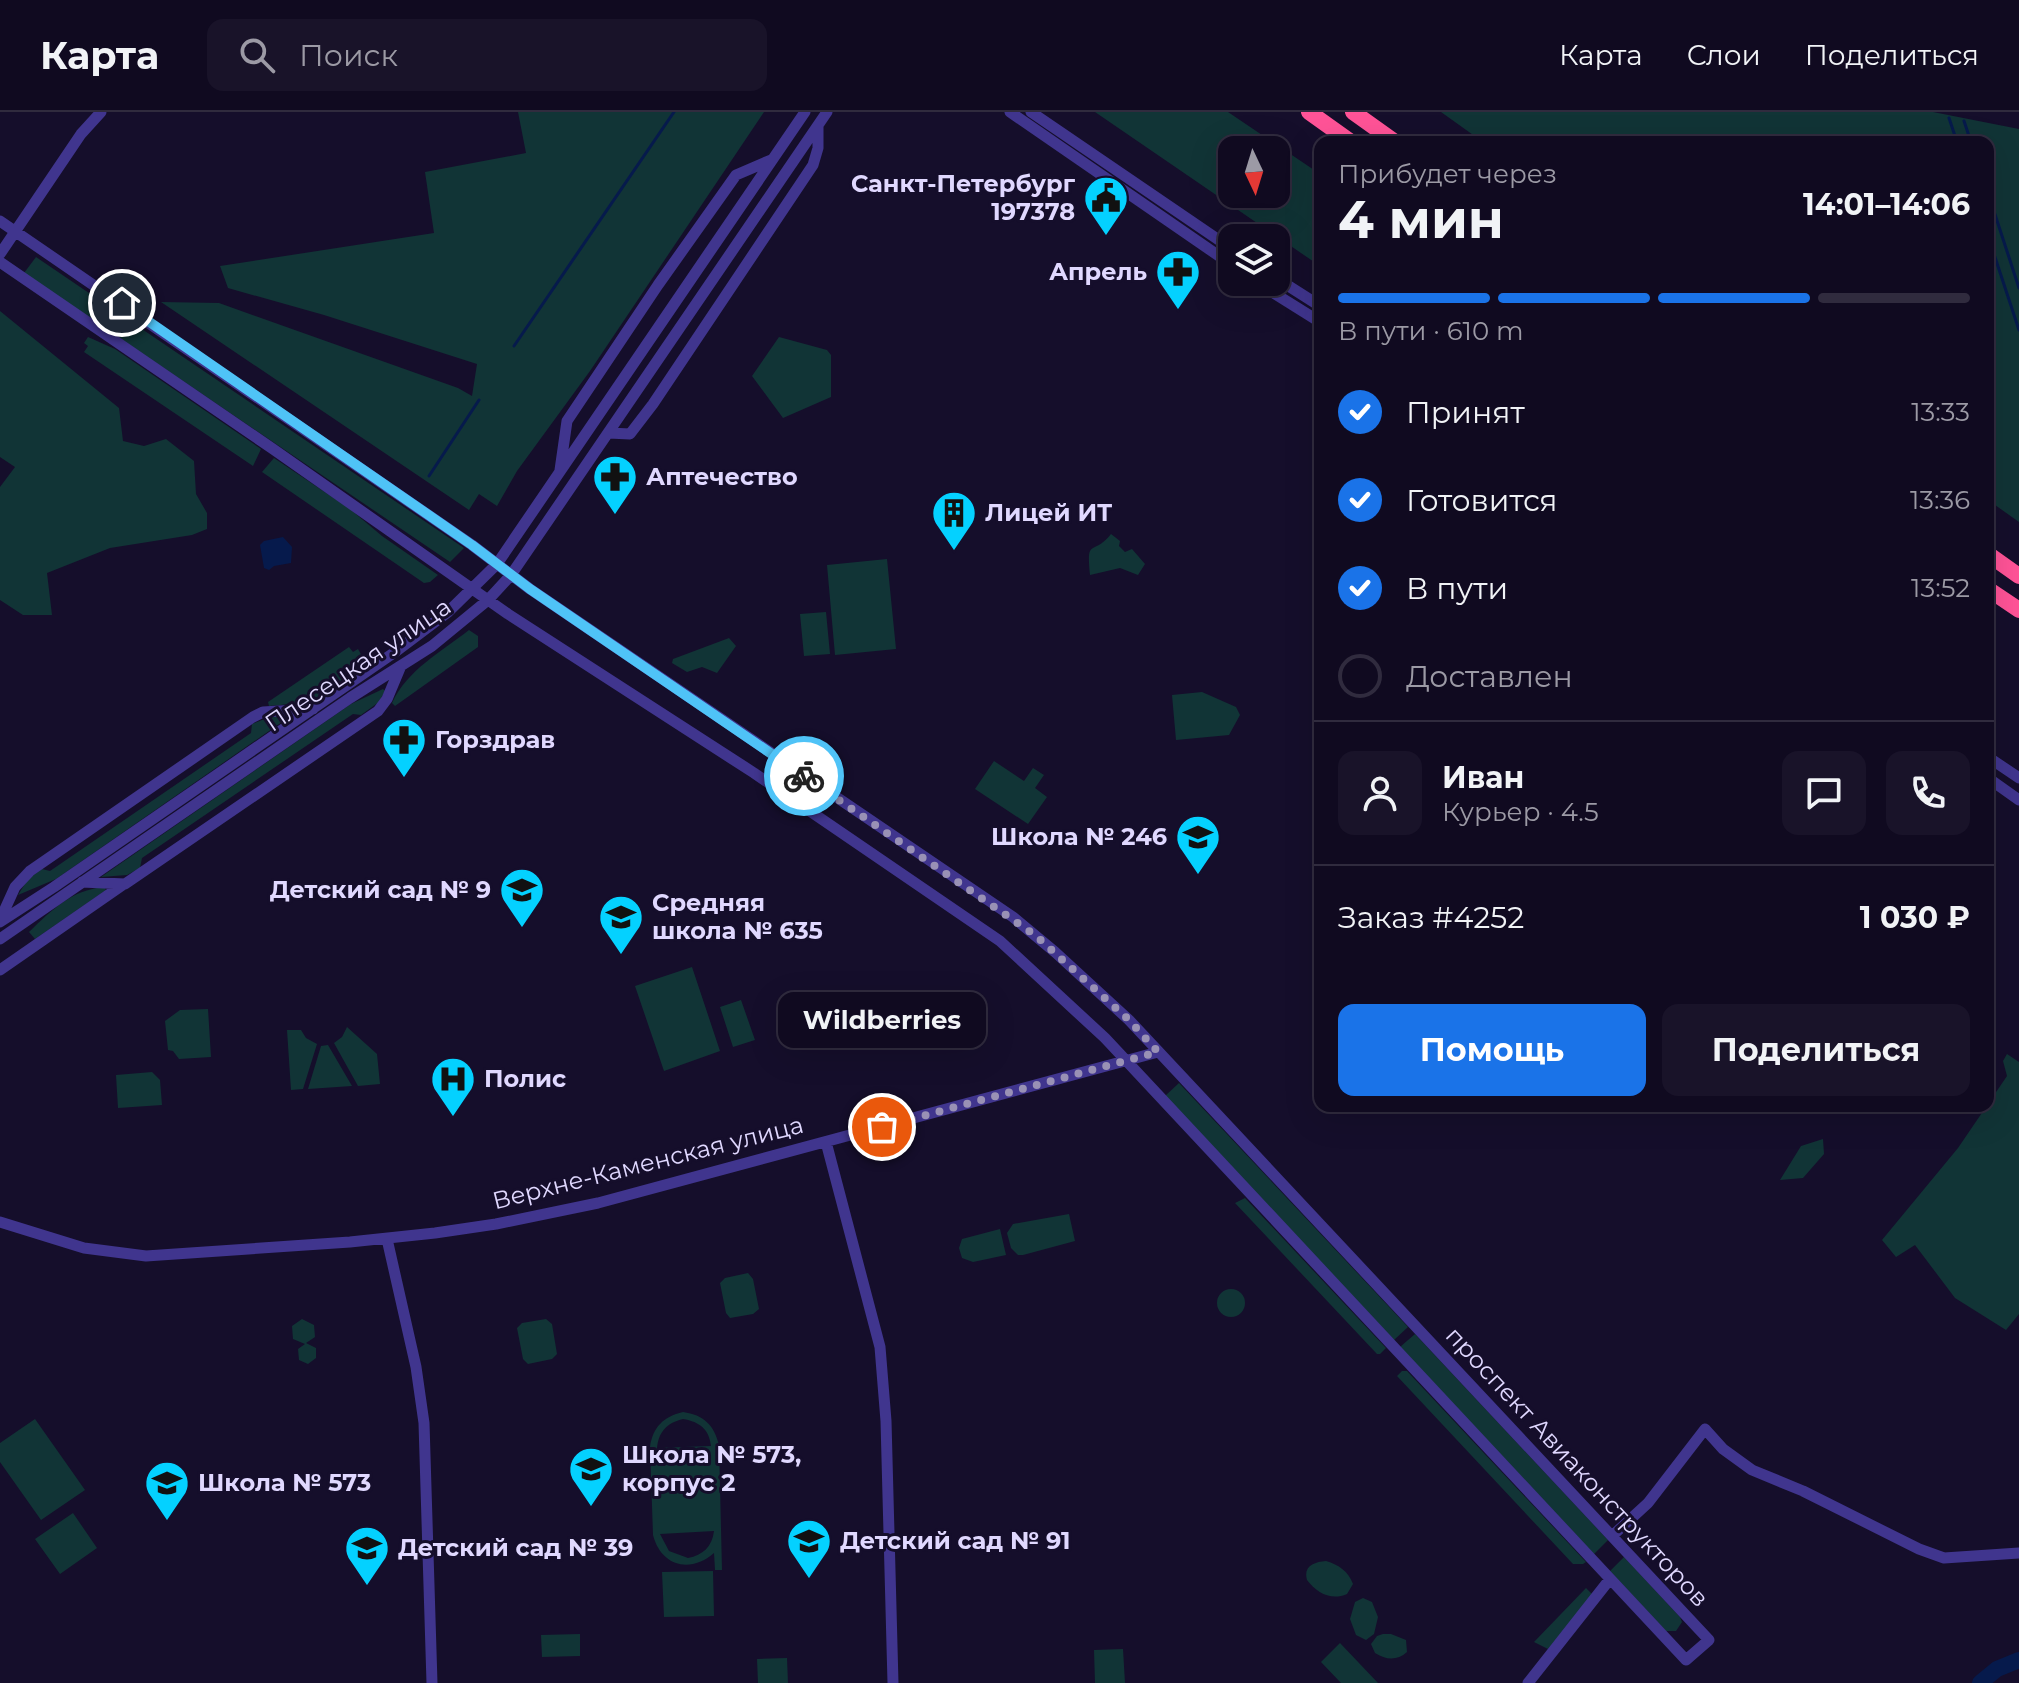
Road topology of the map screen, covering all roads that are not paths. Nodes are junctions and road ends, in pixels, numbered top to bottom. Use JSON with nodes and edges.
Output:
{"nodes":[{"id":1,"x":101,"y":112,"type":"edge"},
{"id":2,"x":805,"y":112,"type":"edge"},
{"id":3,"x":827,"y":112,"type":"edge"},
{"id":4,"x":1010,"y":112,"type":"edge"},
{"id":5,"x":1031,"y":112,"type":"edge"},
{"id":6,"x":1309,"y":112,"type":"edge"},
{"id":7,"x":1353,"y":112,"type":"edge"},
{"id":8,"x":818,"y":125,"type":"junction"},
{"id":9,"x":1343,"y":136,"type":"edge"},
{"id":10,"x":1387,"y":136,"type":"edge"},
{"id":11,"x":772,"y":160,"type":"junction"},
{"id":12,"x":0,"y":221,"type":"edge"},
{"id":13,"x":16,"y":231,"type":"junction"},
{"id":14,"x":1218,"y":239,"type":"edge"},
{"id":15,"x":0,"y":254,"type":"edge"},
{"id":16,"x":1218,"y":255,"type":"edge"},
{"id":17,"x":0,"y":262,"type":"edge"},
{"id":18,"x":1290,"y":287,"type":"edge"},
{"id":19,"x":1278,"y":296,"type":"edge"},
{"id":20,"x":1314,"y":302,"type":"edge"},
{"id":21,"x":1314,"y":318,"type":"edge"},
{"id":22,"x":609,"y":433,"type":"junction"},
{"id":23,"x":560,"y":472,"type":"junction"},
{"id":24,"x":1994,"y":558,"type":"edge"},
{"id":25,"x":497,"y":564,"type":"junction"},
{"id":26,"x":511,"y":575,"type":"junction"},
{"id":27,"x":2019,"y":576,"type":"edge"},
{"id":28,"x":471,"y":589,"type":"junction"},
{"id":29,"x":1994,"y":593,"type":"edge"},
{"id":30,"x":488,"y":600,"type":"junction"},
{"id":31,"x":2019,"y":610,"type":"edge"},
{"id":32,"x":401,"y":667,"type":"junction"},
{"id":33,"x":314,"y":709,"type":"junction"},
{"id":34,"x":1994,"y":761,"type":"edge"},
{"id":35,"x":2019,"y":778,"type":"edge"},
{"id":36,"x":1994,"y":782,"type":"edge"},
{"id":37,"x":2019,"y":800,"type":"edge"},
{"id":38,"x":81,"y":882,"type":"junction"},
{"id":39,"x":125,"y":884,"type":"junction"},
{"id":40,"x":0,"y":921,"type":"edge"},
{"id":41,"x":0,"y":939,"type":"edge"},
{"id":42,"x":0,"y":970,"type":"edge"},
{"id":43,"x":1158,"y":1052,"type":"junction"},
{"id":44,"x":1124,"y":1061,"type":"junction"},
{"id":45,"x":826,"y":1142,"type":"junction"},
{"id":46,"x":0,"y":1222,"type":"edge"},
{"id":47,"x":387,"y":1239,"type":"junction"},
{"id":48,"x":1612,"y":1536,"type":"junction"},
{"id":49,"x":2019,"y":1553,"type":"edge"},
{"id":50,"x":1610,"y":1579,"type":"junction"},
{"id":51,"x":432,"y":1683,"type":"edge"},
{"id":52,"x":893,"y":1683,"type":"edge"},
{"id":53,"x":1528,"y":1683,"type":"edge"}],
"edges":[{"from":1,"to":13,"type":"street"},
{"from":2,"to":11,"type":"street","name":"Плесецкая улица"},
{"from":3,"to":8,"type":"street","name":"Плесецкая улица"},
{"from":4,"to":16,"type":"street"},
{"from":5,"to":14,"type":"street"},
{"from":6,"to":9,"type":"highway"},
{"from":7,"to":10,"type":"highway"},
{"from":8,"to":22,"type":"street","name":"Плесецкая улица"},
{"from":8,"to":22,"type":"street"},
{"from":11,"to":23,"type":"street","name":"Плесецкая улица"},
{"from":11,"to":23,"type":"street"},
{"from":12,"to":13,"type":"street","name":"проспект Авиаконструкторов"},
{"from":13,"to":15,"type":"street"},
{"from":13,"to":25,"type":"street","name":"проспект Авиаконструкторов"},
{"from":17,"to":28,"type":"street","name":"проспект Авиаконструкторов"},
{"from":18,"to":20,"type":"street"},
{"from":19,"to":21,"type":"street"},
{"from":22,"to":26,"type":"street","name":"Плесецкая улица"},
{"from":23,"to":25,"type":"street","name":"Плесецкая улица"},
{"from":24,"to":27,"type":"highway"},
{"from":25,"to":26,"type":"street","name":"проспект Авиаконструкторов"},
{"from":25,"to":28,"type":"street","name":"Плесецкая улица"},
{"from":26,"to":30,"type":"street","name":"Плесецкая улица"},
{"from":26,"to":43,"type":"street","name":"проспект Авиаконструкторов"},
{"from":28,"to":30,"type":"street","name":"проспект Авиаконструкторов"},
{"from":28,"to":33,"type":"street","name":"Плесецкая улица"},
{"from":29,"to":31,"type":"highway"},
{"from":30,"to":32,"type":"street","name":"Плесецкая улица"},
{"from":30,"to":44,"type":"street","name":"проспект Авиаконструкторов"},
{"from":32,"to":38,"type":"street","name":"Плесецкая улица"},
{"from":32,"to":39,"type":"street"},
{"from":33,"to":40,"type":"street","name":"Плесецкая улица"},
{"from":33,"to":40,"type":"street"},
{"from":34,"to":35,"type":"street"},
{"from":36,"to":37,"type":"street"},
{"from":38,"to":39,"type":"street"},
{"from":38,"to":41,"type":"street","name":"Плесецкая улица"},
{"from":39,"to":42,"type":"street"},
{"from":43,"to":44,"type":"street","name":"Верхне-Каменская улица"},
{"from":43,"to":48,"type":"street","name":"проспект Авиаконструкторов"},
{"from":44,"to":45,"type":"street","name":"Верхне-Каменская улица"},
{"from":44,"to":50,"type":"street","name":"проспект Авиаконструкторов"},
{"from":45,"to":47,"type":"street","name":"Верхне-Каменская улица"},
{"from":45,"to":52,"type":"street"},
{"from":46,"to":47,"type":"street","name":"Верхне-Каменская улица"},
{"from":47,"to":51,"type":"street"},
{"from":48,"to":49,"type":"street"},
{"from":48,"to":50,"type":"street","name":"проспект Авиаконструкторов"},
{"from":50,"to":53,"type":"street"}]}
